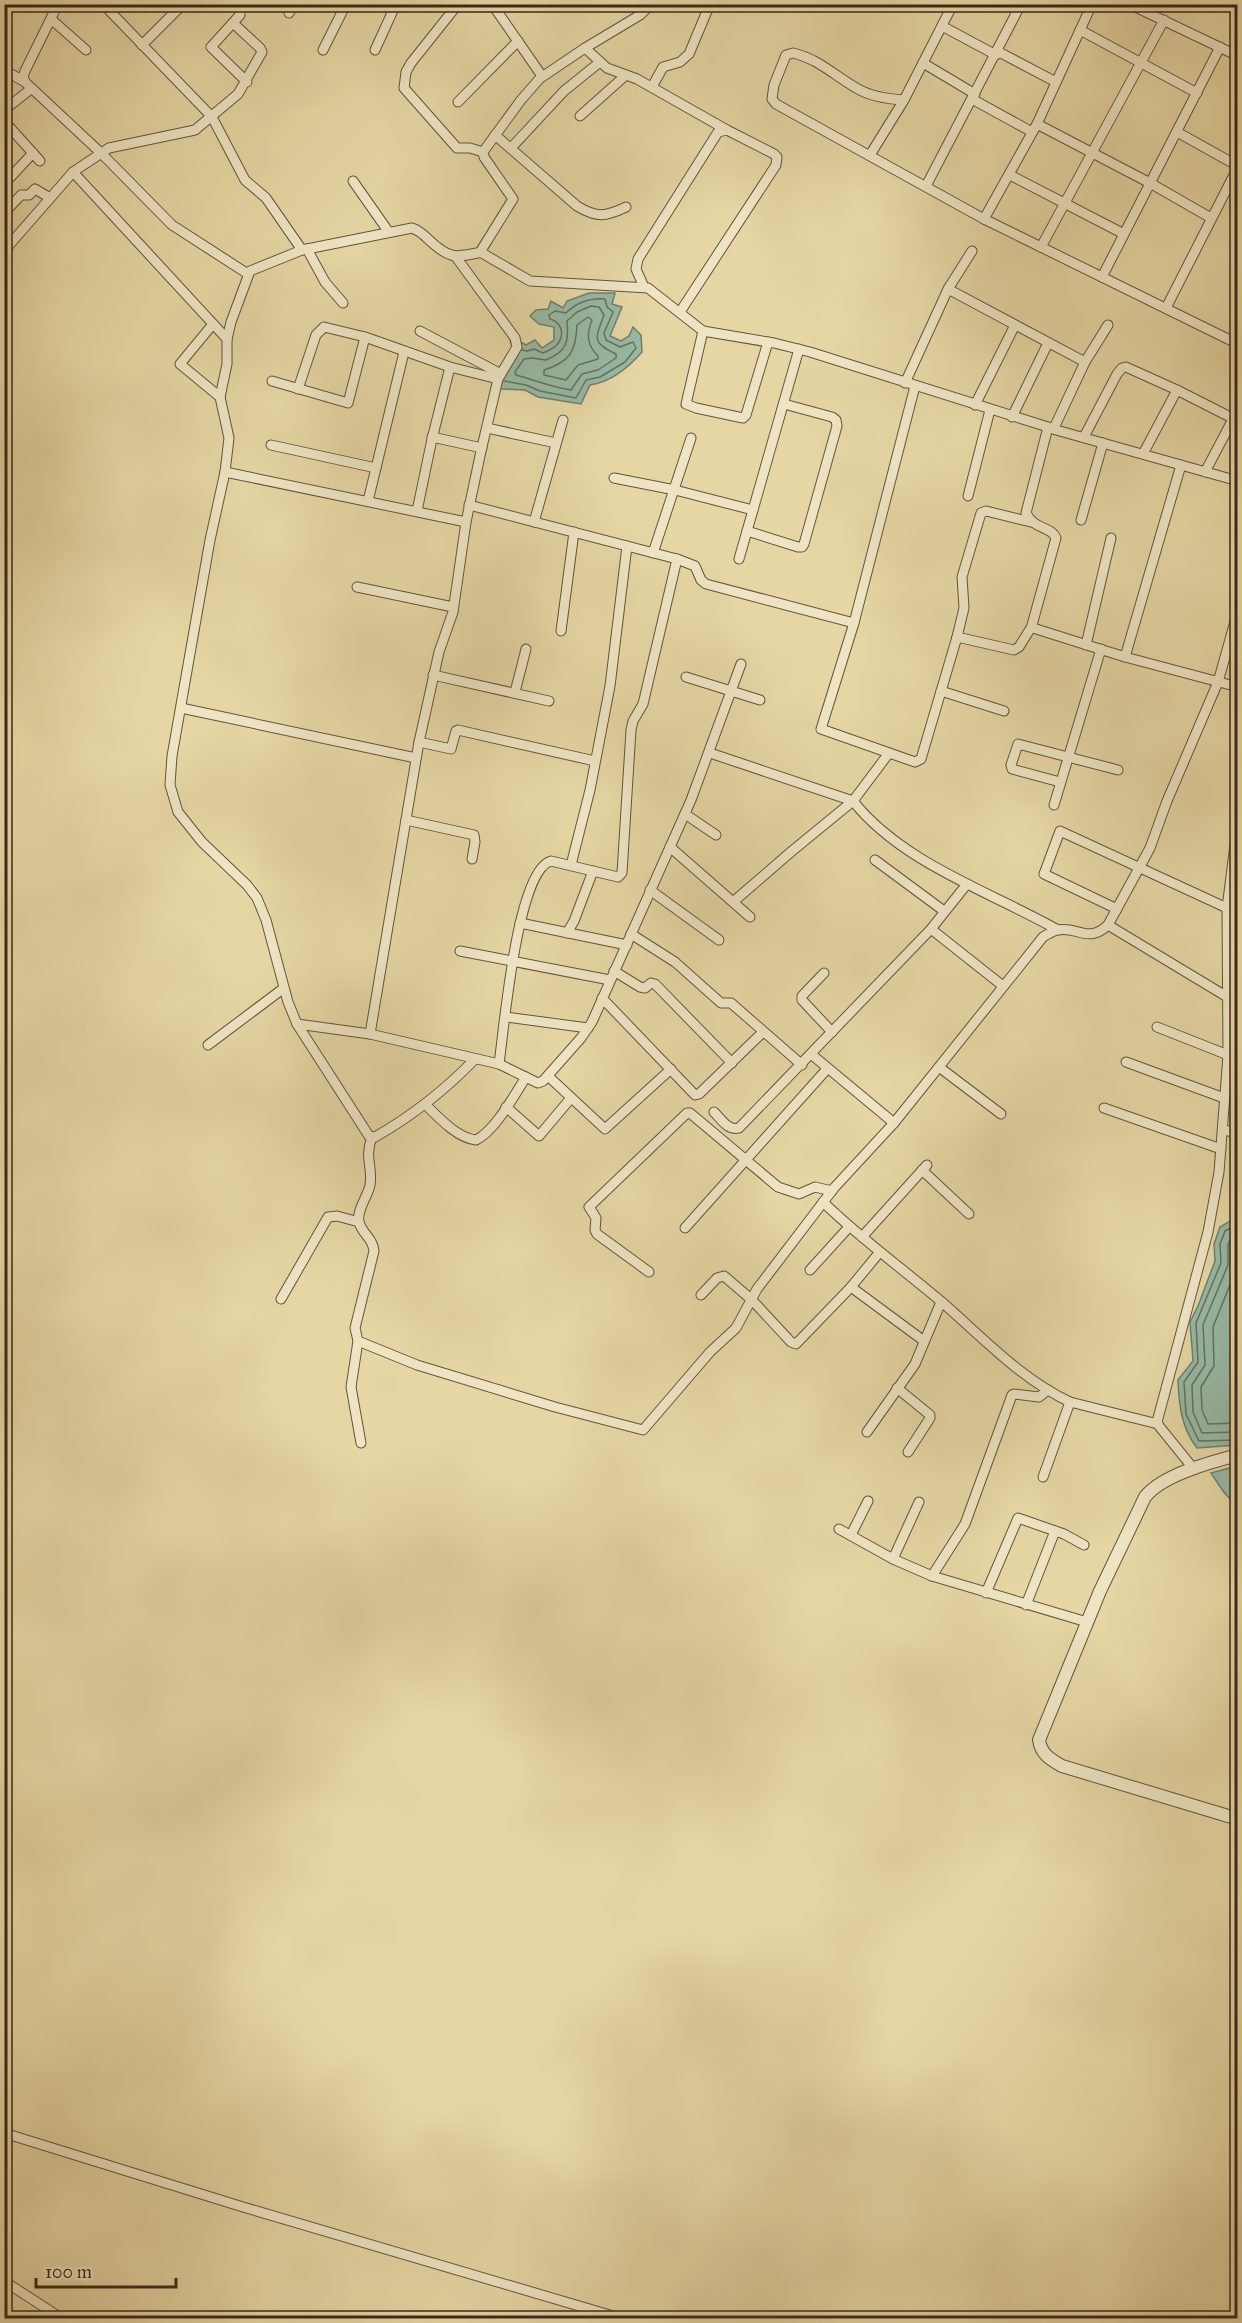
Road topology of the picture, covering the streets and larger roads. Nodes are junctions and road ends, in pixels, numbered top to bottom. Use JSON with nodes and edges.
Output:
{"nodes":[{"id":1,"x":58,"y":4,"type":"edge"},
{"id":2,"x":118,"y":4,"type":"edge"},
{"id":3,"x":234,"y":4,"type":"edge"},
{"id":4,"x":346,"y":4,"type":"edge"},
{"id":5,"x":396,"y":4,"type":"edge"},
{"id":6,"x":458,"y":4,"type":"edge"},
{"id":7,"x":492,"y":4,"type":"edge"},
{"id":8,"x":651,"y":4,"type":"edge"},
{"id":9,"x":710,"y":4,"type":"edge"},
{"id":10,"x":953,"y":4,"type":"edge"},
{"id":11,"x":1092,"y":4,"type":"edge"},
{"id":12,"x":1129,"y":4,"type":"edge"},
{"id":13,"x":1017,"y":6,"type":"edge"},
{"id":14,"x":180,"y":7,"type":"dead end"},
{"id":15,"x":107,"y":8,"type":"edge"},
{"id":16,"x":51,"y":19,"type":"junction"},
{"id":17,"x":1164,"y":20,"type":"junction"},
{"id":18,"x":233,"y":22,"type":"junction"},
{"id":19,"x":942,"y":26,"type":"junction"},
{"id":20,"x":1080,"y":30,"type":"junction"},
{"id":21,"x":518,"y":41,"type":"junction"},
{"id":22,"x":142,"y":45,"type":"junction"},
{"id":23,"x":1220,"y":47,"type":"junction"},
{"id":24,"x":585,"y":48,"type":"junction"},
{"id":25,"x":86,"y":50,"type":"dead end"},
{"id":26,"x":323,"y":50,"type":"dead end"},
{"id":27,"x":375,"y":50,"type":"dead end"},
{"id":28,"x":996,"y":53,"type":"junction"},
{"id":29,"x":1238,"y":56,"type":"edge"},
{"id":30,"x":600,"y":62,"type":"junction"},
{"id":31,"x":923,"y":63,"type":"junction"},
{"id":32,"x":1140,"y":63,"type":"junction"},
{"id":33,"x":4,"y":70,"type":"edge"},
{"id":34,"x":626,"y":75,"type":"junction"},
{"id":35,"x":542,"y":77,"type":"junction"},
{"id":36,"x":247,"y":82,"type":"junction"},
{"id":37,"x":1056,"y":82,"type":"junction"},
{"id":38,"x":28,"y":86,"type":"junction"},
{"id":39,"x":652,"y":87,"type":"junction"},
{"id":40,"x":1197,"y":93,"type":"junction"},
{"id":41,"x":974,"y":96,"type":"junction"},
{"id":42,"x":904,"y":100,"type":"junction"},
{"id":43,"x":458,"y":102,"type":"dead end"},
{"id":44,"x":4,"y":110,"type":"edge"},
{"id":45,"x":580,"y":116,"type":"dead end"},
{"id":46,"x":212,"y":117,"type":"junction"},
{"id":47,"x":4,"y":122,"type":"edge"},
{"id":48,"x":1035,"y":128,"type":"junction"},
{"id":49,"x":727,"y":130,"type":"junction"},
{"id":50,"x":1177,"y":132,"type":"junction"},
{"id":51,"x":495,"y":135,"type":"junction"},
{"id":52,"x":511,"y":148,"type":"junction"},
{"id":53,"x":483,"y":152,"type":"junction"},
{"id":54,"x":1092,"y":152,"type":"junction"},
{"id":55,"x":33,"y":153,"type":"junction"},
{"id":56,"x":101,"y":153,"type":"junction"},
{"id":57,"x":870,"y":155,"type":"junction"},
{"id":58,"x":40,"y":161,"type":"dead end"},
{"id":59,"x":1238,"y":167,"type":"edge"},
{"id":60,"x":72,"y":172,"type":"junction"},
{"id":61,"x":1010,"y":175,"type":"junction"},
{"id":62,"x":353,"y":181,"type":"dead end"},
{"id":63,"x":1150,"y":183,"type":"junction"},
{"id":64,"x":4,"y":184,"type":"edge"},
{"id":65,"x":926,"y":186,"type":"junction"},
{"id":66,"x":50,"y":198,"type":"junction"},
{"id":67,"x":1064,"y":203,"type":"junction"},
{"id":68,"x":626,"y":207,"type":"dead end"},
{"id":69,"x":4,"y":213,"type":"edge"},
{"id":70,"x":1211,"y":218,"type":"junction"},
{"id":71,"x":984,"y":219,"type":"junction"},
{"id":72,"x":388,"y":231,"type":"junction"},
{"id":73,"x":1124,"y":234,"type":"junction"},
{"id":74,"x":1041,"y":246,"type":"junction"},
{"id":75,"x":4,"y":250,"type":"edge"},
{"id":76,"x":304,"y":250,"type":"junction"},
{"id":77,"x":972,"y":250,"type":"dead end"},
{"id":78,"x":482,"y":252,"type":"junction"},
{"id":79,"x":456,"y":257,"type":"junction"},
{"id":80,"x":248,"y":274,"type":"junction"},
{"id":81,"x":1102,"y":277,"type":"junction"},
{"id":82,"x":644,"y":287,"type":"junction"},
{"id":83,"x":948,"y":289,"type":"junction"},
{"id":84,"x":343,"y":303,"type":"dead end"},
{"id":85,"x":1166,"y":308,"type":"junction"},
{"id":86,"x":680,"y":312,"type":"junction"},
{"id":87,"x":213,"y":324,"type":"junction"},
{"id":88,"x":1015,"y":324,"type":"junction"},
{"id":89,"x":1108,"y":325,"type":"dead end"},
{"id":90,"x":420,"y":331,"type":"dead end"},
{"id":91,"x":703,"y":331,"type":"junction"},
{"id":92,"x":365,"y":338,"type":"junction"},
{"id":93,"x":227,"y":339,"type":"junction"},
{"id":94,"x":768,"y":342,"type":"junction"},
{"id":95,"x":1048,"y":343,"type":"junction"},
{"id":96,"x":1238,"y":344,"type":"edge"},
{"id":97,"x":799,"y":349,"type":"junction"},
{"id":98,"x":404,"y":352,"type":"junction"},
{"id":99,"x":1085,"y":362,"type":"junction"},
{"id":100,"x":450,"y":367,"type":"junction"},
{"id":101,"x":500,"y":376,"type":"junction"},
{"id":102,"x":272,"y":381,"type":"dead end"},
{"id":103,"x":905,"y":383,"type":"junction"},
{"id":104,"x":915,"y":386,"type":"junction"},
{"id":105,"x":298,"y":389,"type":"junction"},
{"id":106,"x":1177,"y":390,"type":"junction"},
{"id":107,"x":220,"y":397,"type":"junction"},
{"id":108,"x":784,"y":404,"type":"junction"},
{"id":109,"x":975,"y":405,"type":"junction"},
{"id":110,"x":990,"y":410,"type":"junction"},
{"id":111,"x":1012,"y":417,"type":"junction"},
{"id":112,"x":563,"y":420,"type":"dead end"},
{"id":113,"x":1235,"y":420,"type":"edge"},
{"id":114,"x":487,"y":428,"type":"junction"},
{"id":115,"x":1051,"y":428,"type":"junction"},
{"id":116,"x":432,"y":437,"type":"junction"},
{"id":117,"x":1084,"y":437,"type":"junction"},
{"id":118,"x":691,"y":438,"type":"dead end"},
{"id":119,"x":556,"y":443,"type":"junction"},
{"id":120,"x":1103,"y":443,"type":"junction"},
{"id":121,"x":271,"y":445,"type":"dead end"},
{"id":122,"x":482,"y":448,"type":"junction"},
{"id":123,"x":1143,"y":454,"type":"junction"},
{"id":124,"x":1180,"y":465,"type":"junction"},
{"id":125,"x":376,"y":468,"type":"junction"},
{"id":126,"x":225,"y":472,"type":"junction"},
{"id":127,"x":1205,"y":472,"type":"junction"},
{"id":128,"x":614,"y":478,"type":"dead end"},
{"id":129,"x":1238,"y":481,"type":"edge"},
{"id":130,"x":675,"y":490,"type":"junction"},
{"id":131,"x":968,"y":496,"type":"dead end"},
{"id":132,"x":368,"y":501,"type":"junction"},
{"id":133,"x":470,"y":505,"type":"junction"},
{"id":134,"x":753,"y":510,"type":"junction"},
{"id":135,"x":417,"y":511,"type":"junction"},
{"id":136,"x":1081,"y":520,"type":"dead end"},
{"id":137,"x":466,"y":522,"type":"junction"},
{"id":138,"x":534,"y":522,"type":"junction"},
{"id":139,"x":1031,"y":522,"type":"junction"},
{"id":140,"x":747,"y":531,"type":"junction"},
{"id":141,"x":574,"y":532,"type":"junction"},
{"id":142,"x":1111,"y":538,"type":"dead end"},
{"id":143,"x":627,"y":546,"type":"junction"},
{"id":144,"x":653,"y":553,"type":"junction"},
{"id":145,"x":676,"y":559,"type":"junction"},
{"id":146,"x":739,"y":559,"type":"dead end"},
{"id":147,"x":357,"y":587,"type":"dead end"},
{"id":148,"x":453,"y":607,"type":"junction"},
{"id":149,"x":1238,"y":611,"type":"edge"},
{"id":150,"x":854,"y":623,"type":"junction"},
{"id":151,"x":1032,"y":626,"type":"junction"},
{"id":152,"x":561,"y":631,"type":"dead end"},
{"id":153,"x":957,"y":637,"type":"junction"},
{"id":154,"x":1086,"y":645,"type":"junction"},
{"id":155,"x":526,"y":649,"type":"dead end"},
{"id":156,"x":1101,"y":649,"type":"junction"},
{"id":157,"x":1125,"y":657,"type":"junction"},
{"id":158,"x":741,"y":664,"type":"dead end"},
{"id":159,"x":433,"y":675,"type":"junction"},
{"id":160,"x":686,"y":677,"type":"dead end"},
{"id":161,"x":1218,"y":682,"type":"junction"},
{"id":162,"x":1238,"y":687,"type":"edge"},
{"id":163,"x":515,"y":692,"type":"junction"},
{"id":164,"x":731,"y":692,"type":"junction"},
{"id":165,"x":941,"y":692,"type":"junction"},
{"id":166,"x":759,"y":700,"type":"dead end"},
{"id":167,"x":549,"y":701,"type":"dead end"},
{"id":168,"x":181,"y":708,"type":"junction"},
{"id":169,"x":1004,"y":711,"type":"dead end"},
{"id":170,"x":418,"y":742,"type":"junction"},
{"id":171,"x":710,"y":753,"type":"junction"},
{"id":172,"x":889,"y":753,"type":"junction"},
{"id":173,"x":1068,"y":757,"type":"junction"},
{"id":174,"x":416,"y":758,"type":"junction"},
{"id":175,"x":595,"y":761,"type":"junction"},
{"id":176,"x":1118,"y":770,"type":"dead end"},
{"id":177,"x":1060,"y":782,"type":"junction"},
{"id":178,"x":853,"y":801,"type":"junction"},
{"id":179,"x":1053,"y":805,"type":"dead end"},
{"id":180,"x":685,"y":814,"type":"junction"},
{"id":181,"x":406,"y":819,"type":"junction"},
{"id":182,"x":1238,"y":821,"type":"edge"},
{"id":183,"x":716,"y":835,"type":"dead end"},
{"id":184,"x":1236,"y":843,"type":"edge"},
{"id":185,"x":670,"y":848,"type":"junction"},
{"id":186,"x":472,"y":859,"type":"dead end"},
{"id":187,"x":875,"y":860,"type":"dead end"},
{"id":188,"x":571,"y":865,"type":"junction"},
{"id":189,"x":1141,"y":868,"type":"junction"},
{"id":190,"x":593,"y":871,"type":"junction"},
{"id":191,"x":967,"y":884,"type":"junction"},
{"id":192,"x":650,"y":890,"type":"junction"},
{"id":193,"x":733,"y":902,"type":"junction"},
{"id":194,"x":1118,"y":909,"type":"junction"},
{"id":195,"x":1227,"y":909,"type":"junction"},
{"id":196,"x":944,"y":911,"type":"junction"},
{"id":197,"x":750,"y":916,"type":"dead end"},
{"id":198,"x":520,"y":923,"type":"junction"},
{"id":199,"x":1108,"y":925,"type":"junction"},
{"id":200,"x":931,"y":929,"type":"junction"},
{"id":201,"x":1058,"y":930,"type":"junction"},
{"id":202,"x":567,"y":933,"type":"junction"},
{"id":203,"x":631,"y":934,"type":"junction"},
{"id":204,"x":719,"y":940,"type":"dead end"},
{"id":205,"x":627,"y":945,"type":"junction"},
{"id":206,"x":460,"y":951,"type":"dead end"},
{"id":207,"x":514,"y":963,"type":"junction"},
{"id":208,"x":824,"y":973,"type":"dead end"},
{"id":209,"x":612,"y":976,"type":"junction"},
{"id":210,"x":1003,"y":986,"type":"junction"},
{"id":211,"x":284,"y":988,"type":"junction"},
{"id":212,"x":602,"y":998,"type":"junction"},
{"id":213,"x":1229,"y":998,"type":"junction"},
{"id":214,"x":506,"y":1017,"type":"junction"},
{"id":215,"x":297,"y":1024,"type":"junction"},
{"id":216,"x":1157,"y":1027,"type":"dead end"},
{"id":217,"x":588,"y":1028,"type":"junction"},
{"id":218,"x":764,"y":1032,"type":"junction"},
{"id":219,"x":832,"y":1032,"type":"junction"},
{"id":220,"x":370,"y":1034,"type":"junction"},
{"id":221,"x":1233,"y":1035,"type":"edge"},
{"id":222,"x":208,"y":1045,"type":"dead end"},
{"id":223,"x":811,"y":1054,"type":"junction"},
{"id":224,"x":1228,"y":1055,"type":"junction"},
{"id":225,"x":475,"y":1059,"type":"junction"},
{"id":226,"x":1126,"y":1062,"type":"dead end"},
{"id":227,"x":732,"y":1063,"type":"junction"},
{"id":228,"x":499,"y":1064,"type":"junction"},
{"id":229,"x":802,"y":1065,"type":"junction"},
{"id":230,"x":939,"y":1067,"type":"junction"},
{"id":231,"x":671,"y":1069,"type":"junction"},
{"id":232,"x":827,"y":1069,"type":"junction"},
{"id":233,"x":548,"y":1076,"type":"junction"},
{"id":234,"x":526,"y":1077,"type":"junction"},
{"id":235,"x":571,"y":1098,"type":"junction"},
{"id":236,"x":1224,"y":1098,"type":"junction"},
{"id":237,"x":425,"y":1104,"type":"junction"},
{"id":238,"x":506,"y":1107,"type":"junction"},
{"id":239,"x":1104,"y":1108,"type":"dead end"},
{"id":240,"x":714,"y":1112,"type":"dead end"},
{"id":241,"x":1001,"y":1114,"type":"dead end"},
{"id":242,"x":894,"y":1123,"type":"junction"},
{"id":243,"x":1224,"y":1130,"type":"junction"},
{"id":244,"x":1238,"y":1133,"type":"edge"},
{"id":245,"x":372,"y":1137,"type":"junction"},
{"id":246,"x":1221,"y":1149,"type":"junction"},
{"id":247,"x":744,"y":1160,"type":"junction"},
{"id":248,"x":832,"y":1191,"type":"junction"},
{"id":249,"x":824,"y":1202,"type":"junction"},
{"id":250,"x":969,"y":1214,"type":"dead end"},
{"id":251,"x":359,"y":1222,"type":"junction"},
{"id":252,"x":849,"y":1227,"type":"junction"},
{"id":253,"x":685,"y":1228,"type":"dead end"},
{"id":254,"x":862,"y":1237,"type":"junction"},
{"id":255,"x":879,"y":1252,"type":"junction"},
{"id":256,"x":810,"y":1270,"type":"dead end"},
{"id":257,"x":649,"y":1272,"type":"dead end"},
{"id":258,"x":851,"y":1287,"type":"junction"},
{"id":259,"x":701,"y":1294,"type":"dead end"},
{"id":260,"x":281,"y":1299,"type":"dead end"},
{"id":261,"x":752,"y":1300,"type":"junction"},
{"id":262,"x":941,"y":1302,"type":"junction"},
{"id":263,"x":358,"y":1341,"type":"junction"},
{"id":264,"x":924,"y":1341,"type":"junction"},
{"id":265,"x":897,"y":1388,"type":"junction"},
{"id":266,"x":1048,"y":1390,"type":"junction"},
{"id":267,"x":1070,"y":1402,"type":"junction"},
{"id":268,"x":1158,"y":1424,"type":"junction"},
{"id":269,"x":867,"y":1432,"type":"dead end"},
{"id":270,"x":361,"y":1443,"type":"dead end"},
{"id":271,"x":908,"y":1452,"type":"dead end"},
{"id":272,"x":1238,"y":1455,"type":"edge"},
{"id":273,"x":1196,"y":1467,"type":"junction"},
{"id":274,"x":1043,"y":1477,"type":"dead end"},
{"id":275,"x":868,"y":1501,"type":"dead end"},
{"id":276,"x":919,"y":1502,"type":"dead end"},
{"id":277,"x":839,"y":1529,"type":"dead end"},
{"id":278,"x":1055,"y":1531,"type":"junction"},
{"id":279,"x":851,"y":1535,"type":"junction"},
{"id":280,"x":1084,"y":1545,"type":"dead end"},
{"id":281,"x":893,"y":1558,"type":"junction"},
{"id":282,"x":932,"y":1576,"type":"junction"},
{"id":283,"x":986,"y":1593,"type":"junction"},
{"id":284,"x":1026,"y":1605,"type":"junction"},
{"id":285,"x":1087,"y":1622,"type":"junction"},
{"id":286,"x":1238,"y":1819,"type":"edge"},
{"id":287,"x":4,"y":2133,"type":"edge"},
{"id":288,"x":4,"y":2281,"type":"edge"},
{"id":289,"x":61,"y":2319,"type":"edge"},
{"id":290,"x":621,"y":2319,"type":"edge"}],
"edges":[{"from":1,"to":16,"type":"street"},
{"from":2,"to":15,"type":"street"},
{"from":3,"to":18,"type":"street"},
{"from":4,"to":26,"type":"street"},
{"from":5,"to":27,"type":"street"},
{"from":6,"to":53,"type":"street"},
{"from":7,"to":21,"type":"street"},
{"from":8,"to":24,"type":"street"},
{"from":9,"to":39,"type":"street"},
{"from":10,"to":19,"type":"street"},
{"from":11,"to":20,"type":"street"},
{"from":12,"to":17,"type":"street"},
{"from":13,"to":28,"type":"street"},
{"from":14,"to":22,"type":"street"},
{"from":15,"to":22,"type":"street"},
{"from":16,"to":25,"type":"street"},
{"from":16,"to":38,"type":"street"},
{"from":17,"to":23,"type":"street"},
{"from":17,"to":32,"type":"street"},
{"from":18,"to":36,"type":"street"},
{"from":18,"to":36,"type":"street"},
{"from":19,"to":28,"type":"street"},
{"from":19,"to":31,"type":"street"},
{"from":20,"to":32,"type":"street"},
{"from":20,"to":37,"type":"street"},
{"from":21,"to":35,"type":"street"},
{"from":21,"to":43,"type":"street"},
{"from":22,"to":46,"type":"street"},
{"from":23,"to":29,"type":"street"},
{"from":23,"to":40,"type":"street"},
{"from":24,"to":30,"type":"street"},
{"from":24,"to":35,"type":"street"},
{"from":28,"to":37,"type":"street"},
{"from":28,"to":41,"type":"street"},
{"from":30,"to":34,"type":"street"},
{"from":30,"to":52,"type":"street"},
{"from":31,"to":41,"type":"street"},
{"from":31,"to":42,"type":"street"},
{"from":32,"to":40,"type":"street"},
{"from":32,"to":54,"type":"street"},
{"from":33,"to":38,"type":"street"},
{"from":34,"to":39,"type":"street"},
{"from":34,"to":45,"type":"street"},
{"from":35,"to":51,"type":"street"},
{"from":36,"to":46,"type":"street"},
{"from":37,"to":48,"type":"street"},
{"from":38,"to":44,"type":"street"},
{"from":38,"to":56,"type":"street"},
{"from":39,"to":49,"type":"street"},
{"from":40,"to":50,"type":"street"},
{"from":41,"to":48,"type":"street"},
{"from":41,"to":65,"type":"street"},
{"from":42,"to":57,"type":"street"},
{"from":42,"to":57,"type":"street"},
{"from":46,"to":56,"type":"street"},
{"from":46,"to":76,"type":"street"},
{"from":47,"to":55,"type":"street"},
{"from":48,"to":54,"type":"street"},
{"from":48,"to":61,"type":"street"},
{"from":49,"to":82,"type":"street"},
{"from":49,"to":86,"type":"street"},
{"from":50,"to":59,"type":"street"},
{"from":50,"to":63,"type":"street"},
{"from":51,"to":52,"type":"street"},
{"from":51,"to":53,"type":"street"},
{"from":52,"to":68,"type":"street"},
{"from":53,"to":78,"type":"street"},
{"from":54,"to":63,"type":"street"},
{"from":54,"to":67,"type":"street"},
{"from":55,"to":58,"type":"street"},
{"from":55,"to":64,"type":"street"},
{"from":56,"to":60,"type":"street"},
{"from":56,"to":80,"type":"street"},
{"from":57,"to":65,"type":"street"},
{"from":59,"to":70,"type":"street"},
{"from":60,"to":66,"type":"street"},
{"from":60,"to":87,"type":"street"},
{"from":61,"to":67,"type":"street"},
{"from":61,"to":71,"type":"street"},
{"from":62,"to":72,"type":"street"},
{"from":63,"to":70,"type":"street"},
{"from":63,"to":73,"type":"street"},
{"from":65,"to":71,"type":"street"},
{"from":66,"to":69,"type":"street"},
{"from":66,"to":75,"type":"street"},
{"from":67,"to":73,"type":"street"},
{"from":67,"to":74,"type":"street"},
{"from":70,"to":85,"type":"street"},
{"from":71,"to":74,"type":"street"},
{"from":72,"to":76,"type":"street"},
{"from":72,"to":79,"type":"street"},
{"from":73,"to":81,"type":"street"},
{"from":74,"to":81,"type":"street"},
{"from":76,"to":80,"type":"street"},
{"from":76,"to":84,"type":"street"},
{"from":77,"to":83,"type":"street"},
{"from":78,"to":79,"type":"street"},
{"from":78,"to":82,"type":"street"},
{"from":79,"to":101,"type":"street"},
{"from":80,"to":93,"type":"street"},
{"from":81,"to":85,"type":"street"},
{"from":82,"to":86,"type":"street"},
{"from":83,"to":88,"type":"street"},
{"from":83,"to":103,"type":"street"},
{"from":85,"to":96,"type":"street"},
{"from":86,"to":91,"type":"street"},
{"from":87,"to":93,"type":"street"},
{"from":87,"to":107,"type":"street"},
{"from":88,"to":95,"type":"street"},
{"from":88,"to":109,"type":"street"},
{"from":89,"to":99,"type":"street"},
{"from":90,"to":101,"type":"street"},
{"from":91,"to":94,"type":"street"},
{"from":91,"to":94,"type":"street"},
{"from":92,"to":98,"type":"street"},
{"from":92,"to":105,"type":"street"},
{"from":92,"to":105,"type":"street"},
{"from":93,"to":107,"type":"street"},
{"from":94,"to":97,"type":"street"},
{"from":95,"to":99,"type":"street"},
{"from":95,"to":111,"type":"street"},
{"from":97,"to":103,"type":"street"},
{"from":97,"to":108,"type":"street"},
{"from":98,"to":100,"type":"street"},
{"from":98,"to":125,"type":"street"},
{"from":99,"to":115,"type":"street"},
{"from":100,"to":101,"type":"street"},
{"from":100,"to":116,"type":"street"},
{"from":101,"to":114,"type":"street"},
{"from":102,"to":105,"type":"street"},
{"from":103,"to":104,"type":"street"},
{"from":104,"to":109,"type":"street"},
{"from":104,"to":150,"type":"street"},
{"from":106,"to":113,"type":"street"},
{"from":106,"to":117,"type":"street"},
{"from":106,"to":123,"type":"street"},
{"from":107,"to":126,"type":"street"},
{"from":108,"to":134,"type":"street"},
{"from":108,"to":140,"type":"street"},
{"from":109,"to":110,"type":"street"},
{"from":110,"to":111,"type":"street"},
{"from":110,"to":131,"type":"street"},
{"from":111,"to":115,"type":"street"},
{"from":112,"to":119,"type":"street"},
{"from":113,"to":127,"type":"street"},
{"from":114,"to":119,"type":"street"},
{"from":114,"to":122,"type":"street"},
{"from":115,"to":117,"type":"street"},
{"from":115,"to":139,"type":"street"},
{"from":116,"to":122,"type":"street"},
{"from":116,"to":135,"type":"street"},
{"from":117,"to":120,"type":"street"},
{"from":118,"to":130,"type":"street"},
{"from":119,"to":138,"type":"street"},
{"from":120,"to":123,"type":"street"},
{"from":120,"to":136,"type":"street"},
{"from":121,"to":125,"type":"street"},
{"from":122,"to":133,"type":"street"},
{"from":123,"to":124,"type":"street"},
{"from":124,"to":127,"type":"street"},
{"from":124,"to":157,"type":"street"},
{"from":125,"to":132,"type":"street"},
{"from":126,"to":132,"type":"street"},
{"from":126,"to":168,"type":"street"},
{"from":127,"to":129,"type":"street"},
{"from":128,"to":130,"type":"street"},
{"from":130,"to":134,"type":"street"},
{"from":130,"to":144,"type":"street"},
{"from":132,"to":135,"type":"street"},
{"from":133,"to":137,"type":"street"},
{"from":133,"to":138,"type":"street"},
{"from":134,"to":140,"type":"street"},
{"from":135,"to":137,"type":"street"},
{"from":137,"to":148,"type":"street"},
{"from":138,"to":141,"type":"street"},
{"from":139,"to":151,"type":"street"},
{"from":139,"to":153,"type":"street"},
{"from":140,"to":146,"type":"street"},
{"from":141,"to":143,"type":"street"},
{"from":141,"to":152,"type":"street"},
{"from":142,"to":154,"type":"street"},
{"from":143,"to":144,"type":"street"},
{"from":143,"to":175,"type":"street"},
{"from":144,"to":145,"type":"street"},
{"from":145,"to":150,"type":"street"},
{"from":145,"to":190,"type":"street"},
{"from":147,"to":148,"type":"street"},
{"from":148,"to":159,"type":"street"},
{"from":149,"to":161,"type":"street"},
{"from":150,"to":172,"type":"street"},
{"from":151,"to":153,"type":"street"},
{"from":151,"to":154,"type":"street"},
{"from":153,"to":165,"type":"street"},
{"from":154,"to":156,"type":"street"},
{"from":155,"to":163,"type":"street"},
{"from":156,"to":157,"type":"street"},
{"from":156,"to":173,"type":"street"},
{"from":157,"to":161,"type":"street"},
{"from":158,"to":164,"type":"street"},
{"from":159,"to":163,"type":"street"},
{"from":159,"to":170,"type":"street"},
{"from":160,"to":164,"type":"street"},
{"from":161,"to":162,"type":"street"},
{"from":161,"to":189,"type":"street"},
{"from":163,"to":167,"type":"street"},
{"from":164,"to":166,"type":"street"},
{"from":164,"to":171,"type":"street"},
{"from":165,"to":169,"type":"street"},
{"from":165,"to":172,"type":"street"},
{"from":168,"to":174,"type":"street"},
{"from":168,"to":211,"type":"street"},
{"from":170,"to":174,"type":"street"},
{"from":170,"to":175,"type":"street"},
{"from":171,"to":178,"type":"street"},
{"from":171,"to":180,"type":"street"},
{"from":172,"to":178,"type":"street"},
{"from":173,"to":176,"type":"street"},
{"from":173,"to":177,"type":"street"},
{"from":173,"to":177,"type":"street"},
{"from":174,"to":181,"type":"street"},
{"from":175,"to":188,"type":"street"},
{"from":177,"to":179,"type":"street"},
{"from":178,"to":191,"type":"street"},
{"from":178,"to":193,"type":"street"},
{"from":180,"to":183,"type":"street"},
{"from":180,"to":185,"type":"street"},
{"from":181,"to":186,"type":"street"},
{"from":181,"to":220,"type":"street"},
{"from":182,"to":184,"type":"street"},
{"from":184,"to":195,"type":"street"},
{"from":185,"to":192,"type":"street"},
{"from":185,"to":193,"type":"street"},
{"from":187,"to":196,"type":"street"},
{"from":188,"to":190,"type":"street"},
{"from":188,"to":198,"type":"street"},
{"from":189,"to":194,"type":"street"},
{"from":189,"to":194,"type":"street"},
{"from":189,"to":195,"type":"street"},
{"from":190,"to":202,"type":"street"},
{"from":191,"to":196,"type":"street"},
{"from":191,"to":201,"type":"street"},
{"from":192,"to":203,"type":"street"},
{"from":192,"to":204,"type":"street"},
{"from":193,"to":197,"type":"street"},
{"from":194,"to":199,"type":"street"},
{"from":195,"to":213,"type":"street"},
{"from":196,"to":200,"type":"street"},
{"from":198,"to":202,"type":"street"},
{"from":198,"to":207,"type":"street"},
{"from":199,"to":201,"type":"street"},
{"from":199,"to":213,"type":"street"},
{"from":200,"to":210,"type":"street"},
{"from":200,"to":219,"type":"street"},
{"from":201,"to":210,"type":"street"},
{"from":202,"to":205,"type":"street"},
{"from":203,"to":205,"type":"street"},
{"from":203,"to":218,"type":"street"},
{"from":205,"to":209,"type":"street"},
{"from":206,"to":207,"type":"street"},
{"from":207,"to":209,"type":"street"},
{"from":207,"to":214,"type":"street"},
{"from":208,"to":219,"type":"street"},
{"from":209,"to":212,"type":"street"},
{"from":209,"to":227,"type":"street"},
{"from":210,"to":230,"type":"street"},
{"from":211,"to":215,"type":"street"},
{"from":211,"to":222,"type":"street"},
{"from":212,"to":217,"type":"street"},
{"from":212,"to":231,"type":"street"},
{"from":213,"to":221,"type":"street"},
{"from":214,"to":217,"type":"street"},
{"from":214,"to":228,"type":"street"},
{"from":215,"to":220,"type":"street"},
{"from":215,"to":245,"type":"street"},
{"from":216,"to":224,"type":"street"},
{"from":217,"to":233,"type":"street"},
{"from":218,"to":227,"type":"street"},
{"from":218,"to":229,"type":"street"},
{"from":219,"to":223,"type":"street"},
{"from":220,"to":225,"type":"street"},
{"from":221,"to":224,"type":"street"},
{"from":223,"to":229,"type":"street"},
{"from":223,"to":232,"type":"street"},
{"from":224,"to":236,"type":"street"},
{"from":225,"to":228,"type":"street"},
{"from":225,"to":237,"type":"street"},
{"from":226,"to":236,"type":"street"},
{"from":227,"to":231,"type":"street"},
{"from":228,"to":234,"type":"street"},
{"from":229,"to":240,"type":"street"},
{"from":230,"to":241,"type":"street"},
{"from":230,"to":242,"type":"street"},
{"from":231,"to":235,"type":"street"},
{"from":232,"to":242,"type":"street"},
{"from":232,"to":247,"type":"street"},
{"from":233,"to":234,"type":"street"},
{"from":233,"to":235,"type":"street"},
{"from":234,"to":238,"type":"street"},
{"from":235,"to":238,"type":"street"},
{"from":236,"to":243,"type":"street"},
{"from":237,"to":238,"type":"street"},
{"from":237,"to":245,"type":"street"},
{"from":239,"to":246,"type":"street"},
{"from":242,"to":248,"type":"street"},
{"from":243,"to":244,"type":"street"},
{"from":243,"to":246,"type":"street"},
{"from":245,"to":251,"type":"street"},
{"from":246,"to":268,"type":"street"},
{"from":247,"to":248,"type":"street"},
{"from":247,"to":253,"type":"street"},
{"from":247,"to":257,"type":"street"},
{"from":248,"to":249,"type":"street"},
{"from":249,"to":252,"type":"street"},
{"from":249,"to":261,"type":"street"},
{"from":250,"to":254,"type":"street"},
{"from":251,"to":260,"type":"street"},
{"from":251,"to":263,"type":"street"},
{"from":252,"to":254,"type":"street"},
{"from":252,"to":256,"type":"street"},
{"from":254,"to":255,"type":"street"},
{"from":255,"to":258,"type":"street"},
{"from":255,"to":262,"type":"street"},
{"from":258,"to":261,"type":"street"},
{"from":258,"to":264,"type":"street"},
{"from":259,"to":261,"type":"street"},
{"from":261,"to":263,"type":"street"},
{"from":262,"to":264,"type":"street"},
{"from":262,"to":266,"type":"street"},
{"from":263,"to":270,"type":"street"},
{"from":264,"to":265,"type":"street"},
{"from":265,"to":269,"type":"street"},
{"from":265,"to":271,"type":"street"},
{"from":266,"to":267,"type":"street"},
{"from":266,"to":282,"type":"street"},
{"from":267,"to":268,"type":"street"},
{"from":267,"to":274,"type":"street"},
{"from":268,"to":273,"type":"street"},
{"from":272,"to":273,"type":"street"},
{"from":273,"to":285,"type":"street"},
{"from":275,"to":279,"type":"street"},
{"from":276,"to":281,"type":"street"},
{"from":277,"to":279,"type":"street"},
{"from":278,"to":280,"type":"street"},
{"from":278,"to":283,"type":"street"},
{"from":278,"to":284,"type":"street"},
{"from":279,"to":281,"type":"street"},
{"from":281,"to":282,"type":"street"},
{"from":282,"to":283,"type":"street"},
{"from":283,"to":284,"type":"street"},
{"from":284,"to":285,"type":"street"},
{"from":285,"to":286,"type":"street"},
{"from":287,"to":290,"type":"street"},
{"from":288,"to":289,"type":"street"}]}
